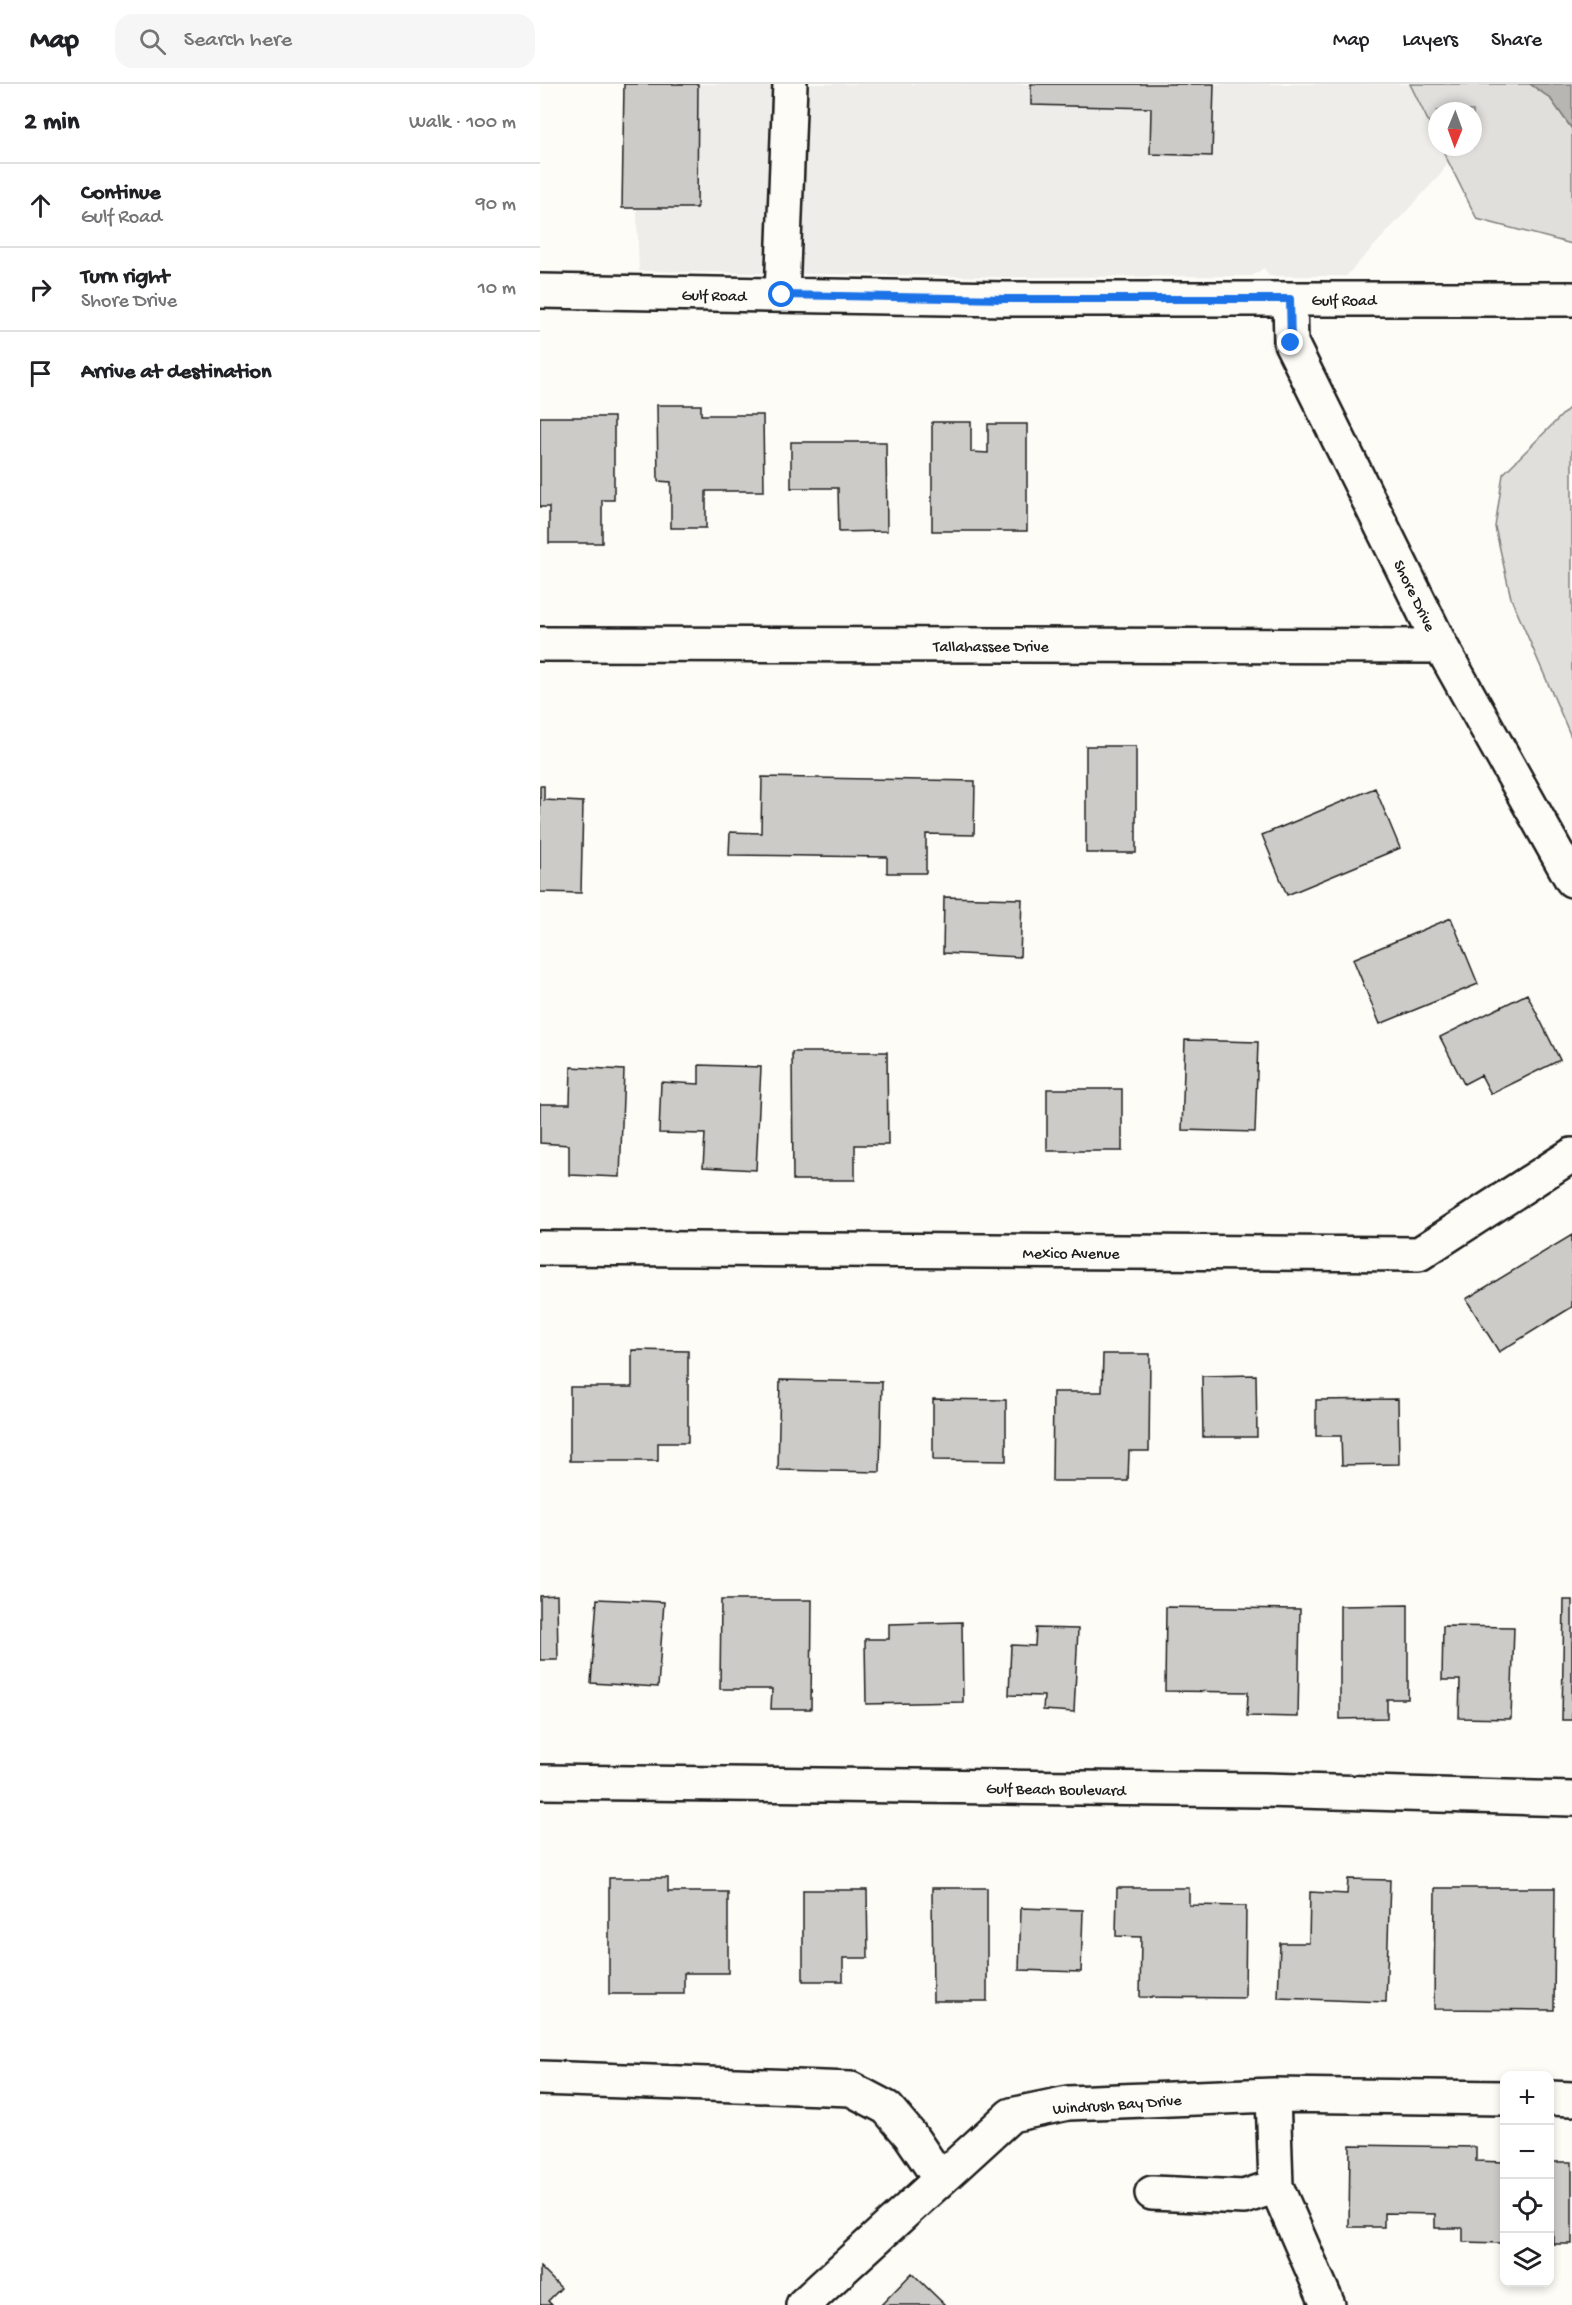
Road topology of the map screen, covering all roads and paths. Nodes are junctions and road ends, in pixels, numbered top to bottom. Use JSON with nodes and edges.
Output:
{"nodes":[{"id":1,"x":790,"y":84,"type":"edge"},
{"id":2,"x":540,"y":291,"type":"edge"},
{"id":3,"x":782,"y":295,"type":"junction"},
{"id":4,"x":1290,"y":299,"type":"junction"},
{"id":5,"x":1572,"y":299,"type":"edge"},
{"id":6,"x":540,"y":644,"type":"edge"},
{"id":7,"x":1441,"y":646,"type":"junction"},
{"id":8,"x":1572,"y":880,"type":"edge"},
{"id":9,"x":1572,"y":1155,"type":"edge"},
{"id":10,"x":540,"y":1248,"type":"edge"},
{"id":11,"x":540,"y":1782,"type":"edge"},
{"id":12,"x":1572,"y":1798,"type":"edge"},
{"id":13,"x":540,"y":2078,"type":"edge"},
{"id":14,"x":1273,"y":2095,"type":"junction"},
{"id":15,"x":1500,"y":2098,"type":"edge"},
{"id":16,"x":1554,"y":2098,"type":"edge"},
{"id":17,"x":1572,"y":2099,"type":"edge"},
{"id":18,"x":940,"y":2179,"type":"junction"},
{"id":19,"x":1276,"y":2186,"type":"junction"},
{"id":20,"x":1152,"y":2193,"type":"dead end"},
{"id":21,"x":803,"y":2305,"type":"edge"},
{"id":22,"x":1328,"y":2305,"type":"edge"}],
"edges":[{"from":1,"to":3,"type":"street"},
{"from":2,"to":3,"type":"street","name":"Gulf Road"},
{"from":3,"to":4,"type":"street","name":"Gulf Road"},
{"from":4,"to":5,"type":"street","name":"Gulf Road"},
{"from":4,"to":7,"type":"street","name":"Shore Drive"},
{"from":6,"to":7,"type":"street","name":"Tallahassee Drive"},
{"from":7,"to":8,"type":"street","name":"Shore Drive"},
{"from":9,"to":10,"type":"street","name":"Mexico Avenue"},
{"from":11,"to":12,"type":"street","name":"Gulf Beach Boulevard"},
{"from":13,"to":18,"type":"street"},
{"from":14,"to":15,"type":"street","name":"Windrush Bay Drive"},
{"from":14,"to":18,"type":"street","name":"Windrush Bay Drive"},
{"from":14,"to":19,"type":"street"},
{"from":16,"to":17,"type":"street"},
{"from":18,"to":21,"type":"street","name":"Windrush Bay Drive"},
{"from":19,"to":20,"type":"street"},
{"from":19,"to":22,"type":"street"}]}
